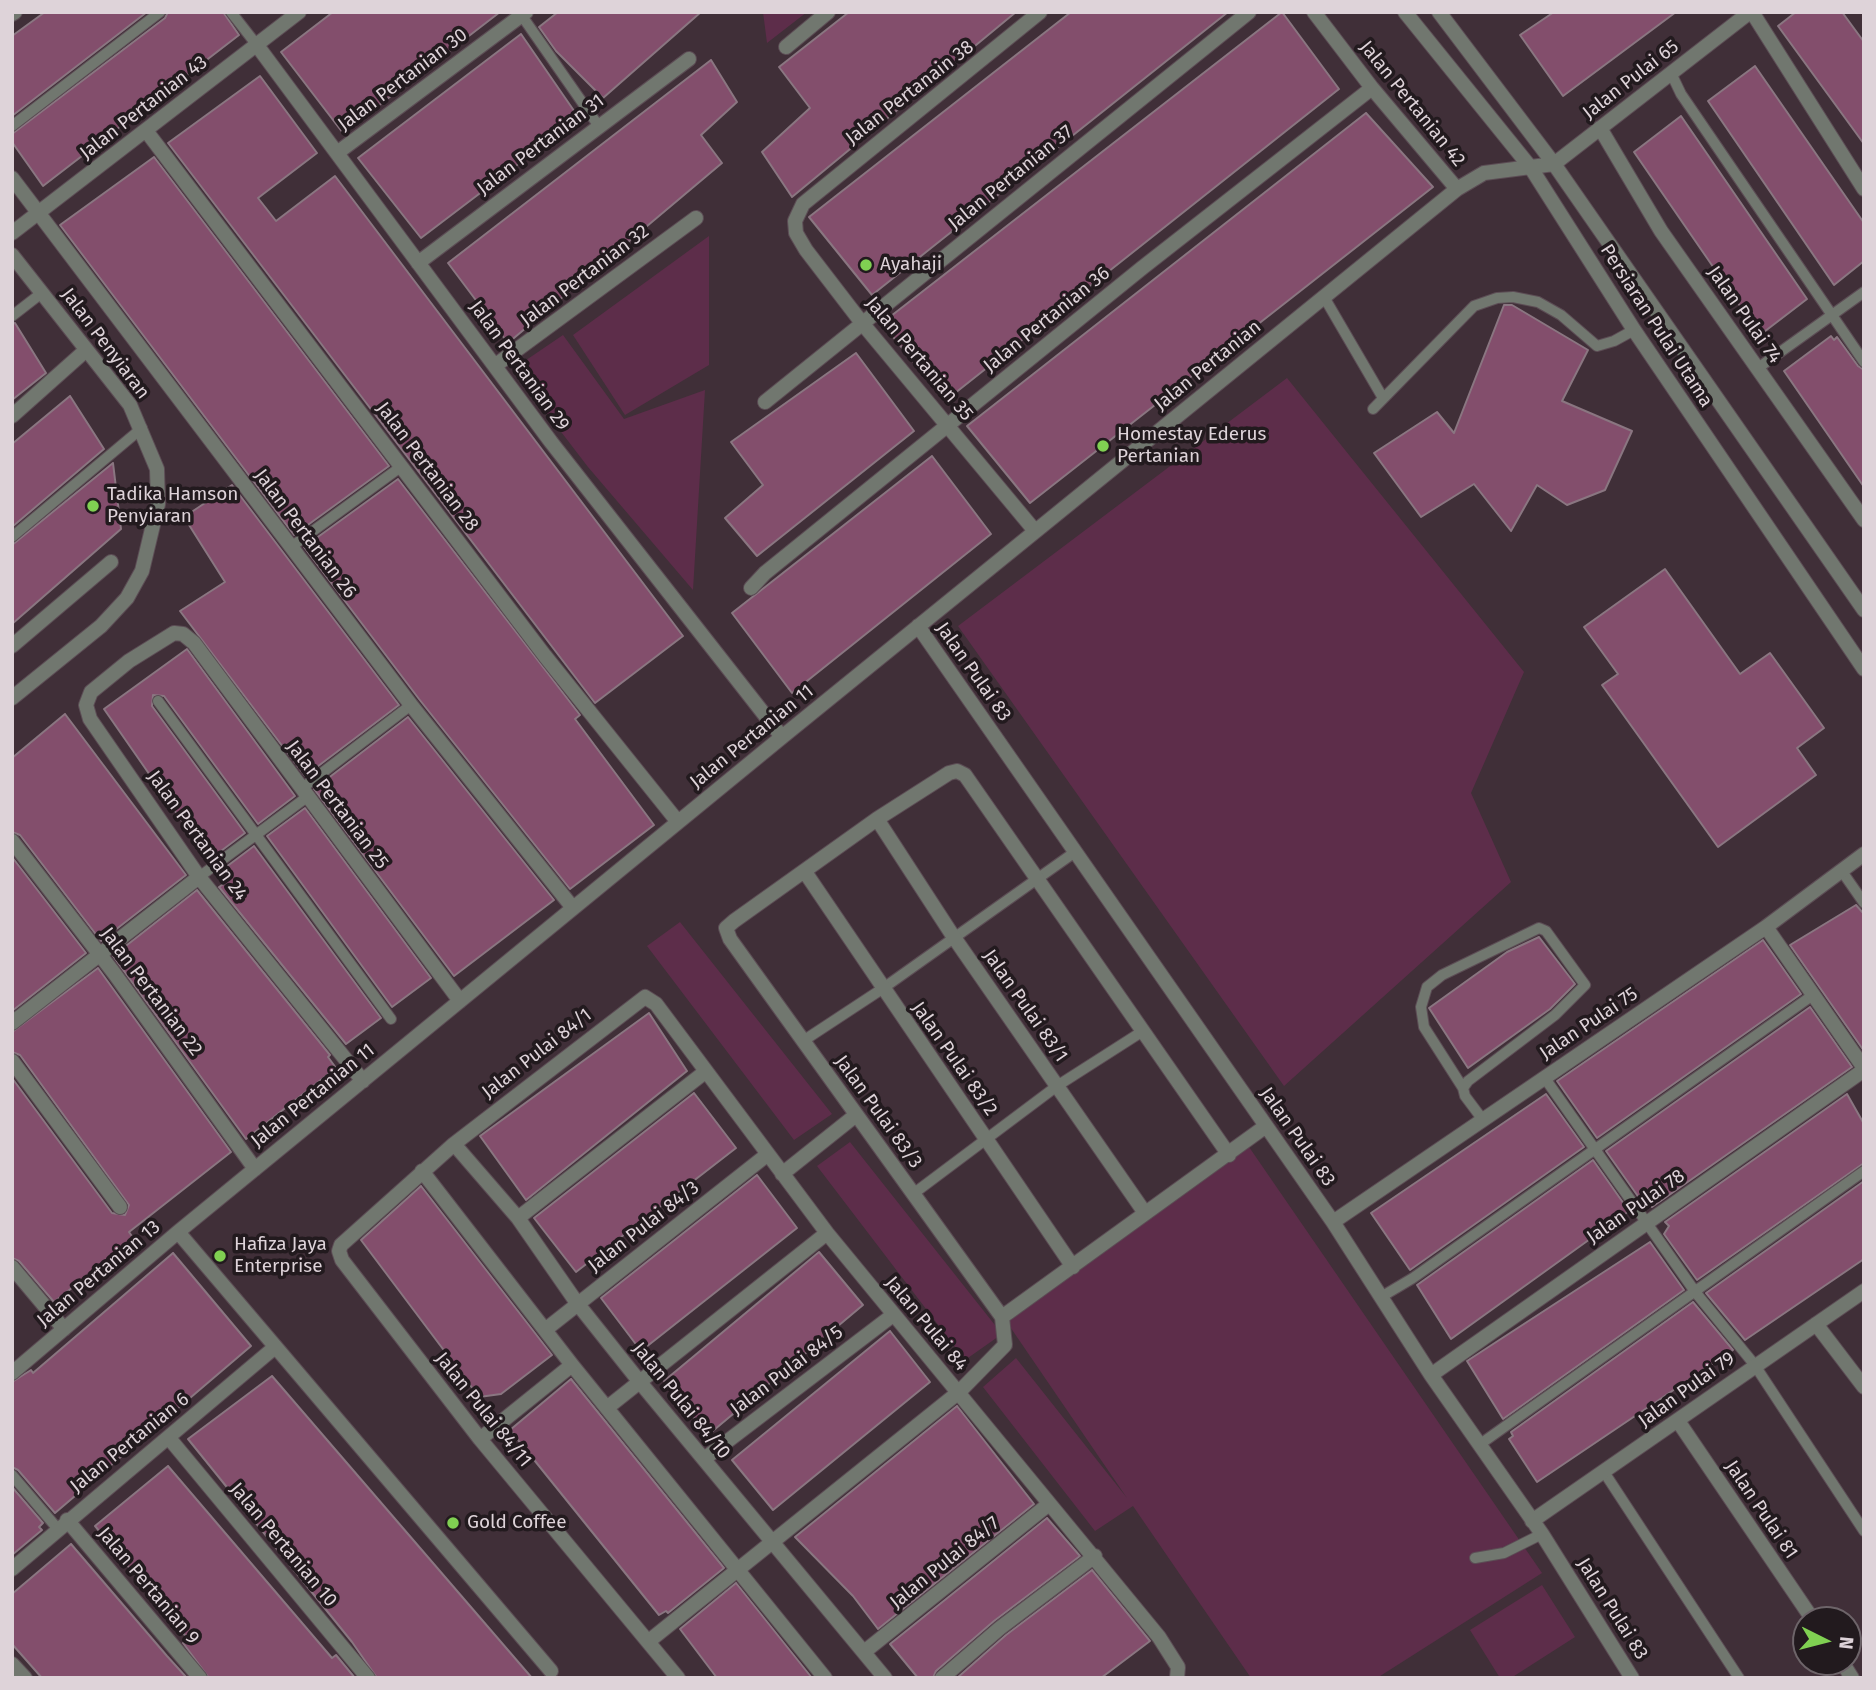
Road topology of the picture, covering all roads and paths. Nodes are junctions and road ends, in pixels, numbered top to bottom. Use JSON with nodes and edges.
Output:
{"nodes":[{"id":1,"x":160,"y":12,"type":"edge"},
{"id":2,"x":231,"y":12,"type":"edge"},
{"id":3,"x":299,"y":12,"type":"edge"},
{"id":4,"x":828,"y":12,"type":"edge"},
{"id":5,"x":1040,"y":12,"type":"edge"},
{"id":6,"x":1249,"y":12,"type":"edge"},
{"id":7,"x":1314,"y":12,"type":"edge"},
{"id":8,"x":1405,"y":12,"type":"edge"},
{"id":9,"x":1439,"y":12,"type":"edge"},
{"id":10,"x":1751,"y":12,"type":"edge"},
{"id":11,"x":524,"y":14,"type":"edge"},
{"id":12,"x":256,"y":44,"type":"junction"},
{"id":13,"x":786,"y":47,"type":"dead end"},
{"id":14,"x":689,"y":59,"type":"dead end"},
{"id":15,"x":1671,"y":73,"type":"junction"},
{"id":16,"x":1372,"y":88,"type":"junction"},
{"id":17,"x":12,"y":125,"type":"edge"},
{"id":18,"x":598,"y":125,"type":"junction"},
{"id":19,"x":1600,"y":128,"type":"junction"},
{"id":20,"x":147,"y":132,"type":"junction"},
{"id":21,"x":337,"y":153,"type":"junction"},
{"id":22,"x":1554,"y":164,"type":"junction"},
{"id":23,"x":1531,"y":168,"type":"junction"},
{"id":24,"x":12,"y":178,"type":"edge"},
{"id":25,"x":1457,"y":189,"type":"junction"},
{"id":26,"x":1864,"y":189,"type":"edge"},
{"id":27,"x":803,"y":204,"type":"joint"},
{"id":28,"x":40,"y":212,"type":"junction"},
{"id":29,"x":696,"y":218,"type":"dead end"},
{"id":30,"x":12,"y":233,"type":"edge"},
{"id":31,"x":12,"y":255,"type":"edge"},
{"id":32,"x":418,"y":263,"type":"junction"},
{"id":33,"x":43,"y":292,"type":"junction"},
{"id":34,"x":1864,"y":292,"type":"edge"},
{"id":35,"x":1324,"y":297,"type":"junction"},
{"id":36,"x":1831,"y":315,"type":"junction"},
{"id":37,"x":12,"y":316,"type":"edge"},
{"id":38,"x":862,"y":323,"type":"junction"},
{"id":39,"x":1634,"y":330,"type":"junction"},
{"id":40,"x":85,"y":351,"type":"junction"},
{"id":41,"x":1864,"y":362,"type":"edge"},
{"id":42,"x":496,"y":365,"type":"junction"},
{"id":43,"x":1758,"y":368,"type":"junction"},
{"id":44,"x":1383,"y":398,"type":"junction"},
{"id":45,"x":765,"y":402,"type":"dead end"},
{"id":46,"x":1373,"y":409,"type":"dead end"},
{"id":47,"x":12,"y":416,"type":"edge"},
{"id":48,"x":949,"y":425,"type":"junction"},
{"id":49,"x":142,"y":428,"type":"junction"},
{"id":50,"x":402,"y":466,"type":"junction"},
{"id":51,"x":1864,"y":520,"type":"edge"},
{"id":52,"x":1035,"y":531,"type":"junction"},
{"id":53,"x":12,"y":537,"type":"edge"},
{"id":54,"x":291,"y":547,"type":"junction"},
{"id":55,"x":111,"y":562,"type":"dead end"},
{"id":56,"x":751,"y":588,"type":"dead end"},
{"id":57,"x":1864,"y":610,"type":"edge"},
{"id":58,"x":918,"y":626,"type":"junction"},
{"id":59,"x":183,"y":634,"type":"joint"},
{"id":60,"x":12,"y":646,"type":"edge"},
{"id":61,"x":1864,"y":669,"type":"edge"},
{"id":62,"x":12,"y":698,"type":"edge"},
{"id":63,"x":158,"y":701,"type":"dead end"},
{"id":64,"x":411,"y":705,"type":"junction"},
{"id":65,"x":782,"y":737,"type":"junction"},
{"id":66,"x":304,"y":793,"type":"junction"},
{"id":67,"x":877,"y":819,"type":"junction"},
{"id":68,"x":678,"y":822,"type":"junction"},
{"id":69,"x":255,"y":836,"type":"junction"},
{"id":70,"x":12,"y":841,"type":"edge"},
{"id":71,"x":1075,"y":852,"type":"junction"},
{"id":72,"x":1864,"y":854,"type":"edge"},
{"id":73,"x":1841,"y":870,"type":"junction"},
{"id":74,"x":805,"y":873,"type":"junction"},
{"id":75,"x":199,"y":877,"type":"junction"},
{"id":76,"x":1037,"y":878,"type":"junction"},
{"id":77,"x":1864,"y":903,"type":"edge"},
{"id":78,"x":573,"y":908,"type":"junction"},
{"id":79,"x":1766,"y":927,"type":"junction"},
{"id":80,"x":953,"y":936,"type":"junction"},
{"id":81,"x":100,"y":955,"type":"junction"},
{"id":82,"x":882,"y":989,"type":"junction"},
{"id":83,"x":1813,"y":995,"type":"junction"},
{"id":84,"x":645,"y":996,"type":"joint"},
{"id":85,"x":460,"y":1001,"type":"junction"},
{"id":86,"x":391,"y":1019,"type":"dead end"},
{"id":87,"x":12,"y":1023,"type":"edge"},
{"id":88,"x":1143,"y":1031,"type":"junction"},
{"id":89,"x":803,"y":1041,"type":"junction"},
{"id":90,"x":12,"y":1061,"type":"edge"},
{"id":91,"x":1864,"y":1069,"type":"edge"},
{"id":92,"x":705,"y":1072,"type":"junction"},
{"id":93,"x":1544,"y":1077,"type":"junction"},
{"id":94,"x":363,"y":1081,"type":"junction"},
{"id":95,"x":1057,"y":1086,"type":"junction"},
{"id":96,"x":1463,"y":1088,"type":"junction"},
{"id":97,"x":856,"y":1115,"type":"junction"},
{"id":98,"x":1483,"y":1120,"type":"junction"},
{"id":99,"x":1266,"y":1126,"type":"junction"},
{"id":100,"x":987,"y":1140,"type":"junction"},
{"id":101,"x":454,"y":1144,"type":"junction"},
{"id":102,"x":1594,"y":1147,"type":"junction"},
{"id":103,"x":768,"y":1154,"type":"junction"},
{"id":104,"x":1229,"y":1155,"type":"junction"},
{"id":105,"x":255,"y":1169,"type":"junction"},
{"id":106,"x":422,"y":1171,"type":"junction"},
{"id":107,"x":1864,"y":1171,"type":"edge"},
{"id":108,"x":782,"y":1174,"type":"junction"},
{"id":109,"x":913,"y":1194,"type":"junction"},
{"id":110,"x":120,"y":1207,"type":"dead end"},
{"id":111,"x":1145,"y":1213,"type":"junction"},
{"id":112,"x":518,"y":1218,"type":"junction"},
{"id":113,"x":1333,"y":1222,"type":"junction"},
{"id":114,"x":1648,"y":1222,"type":"junction"},
{"id":115,"x":178,"y":1232,"type":"junction"},
{"id":116,"x":827,"y":1233,"type":"junction"},
{"id":117,"x":12,"y":1267,"type":"edge"},
{"id":118,"x":1073,"y":1267,"type":"junction"},
{"id":119,"x":1864,"y":1291,"type":"edge"},
{"id":120,"x":1696,"y":1293,"type":"junction"},
{"id":121,"x":1381,"y":1297,"type":"junction"},
{"id":122,"x":577,"y":1303,"type":"junction"},
{"id":123,"x":893,"y":1315,"type":"junction"},
{"id":124,"x":1002,"y":1317,"type":"junction"},
{"id":125,"x":1816,"y":1324,"type":"junction"},
{"id":126,"x":64,"y":1329,"type":"junction"},
{"id":127,"x":545,"y":1330,"type":"junction"},
{"id":128,"x":274,"y":1348,"type":"junction"},
{"id":129,"x":572,"y":1364,"type":"junction"},
{"id":130,"x":1754,"y":1364,"type":"junction"},
{"id":131,"x":12,"y":1373,"type":"edge"},
{"id":132,"x":1431,"y":1375,"type":"junction"},
{"id":133,"x":639,"y":1381,"type":"junction"},
{"id":134,"x":1864,"y":1387,"type":"edge"},
{"id":135,"x":959,"y":1392,"type":"junction"},
{"id":136,"x":608,"y":1408,"type":"junction"},
{"id":137,"x":1678,"y":1421,"type":"junction"},
{"id":138,"x":169,"y":1438,"type":"junction"},
{"id":139,"x":480,"y":1439,"type":"junction"},
{"id":140,"x":1479,"y":1445,"type":"junction"},
{"id":141,"x":704,"y":1458,"type":"junction"},
{"id":142,"x":1604,"y":1472,"type":"junction"},
{"id":143,"x":12,"y":1475,"type":"edge"},
{"id":144,"x":1049,"y":1504,"type":"junction"},
{"id":145,"x":1532,"y":1521,"type":"junction"},
{"id":146,"x":62,"y":1524,"type":"junction"},
{"id":147,"x":1864,"y":1531,"type":"edge"},
{"id":148,"x":1542,"y":1534,"type":"junction"},
{"id":149,"x":770,"y":1542,"type":"junction"},
{"id":150,"x":1095,"y":1556,"type":"junction"},
{"id":151,"x":1475,"y":1558,"type":"dead end"},
{"id":152,"x":12,"y":1569,"type":"edge"},
{"id":153,"x":738,"y":1569,"type":"junction"},
{"id":154,"x":1804,"y":1606,"type":"edge"},
{"id":155,"x":649,"y":1641,"type":"junction"},
{"id":156,"x":864,"y":1652,"type":"junction"},
{"id":157,"x":12,"y":1664,"type":"edge"},
{"id":158,"x":551,"y":1671,"type":"dead end"},
{"id":159,"x":1177,"y":1676,"type":"edge"},
{"id":160,"x":24,"y":1678,"type":"edge"},
{"id":161,"x":200,"y":1678,"type":"edge"},
{"id":162,"x":368,"y":1678,"type":"edge"},
{"id":163,"x":678,"y":1678,"type":"edge"},
{"id":164,"x":825,"y":1678,"type":"edge"},
{"id":165,"x":885,"y":1678,"type":"edge"},
{"id":166,"x":942,"y":1678,"type":"edge"},
{"id":167,"x":1632,"y":1678,"type":"edge"},
{"id":168,"x":1739,"y":1678,"type":"edge"}],
"edges":[{"from":1,"to":17,"type":"lane"},
{"from":2,"to":12,"type":"lane","name":"Jalan Pertanian 29"},
{"from":3,"to":12,"type":"street","name":"Jalan Pertanian 43"},
{"from":4,"to":13,"type":"street"},
{"from":5,"to":27,"type":"street","name":"Jalan Pertanain 38"},
{"from":6,"to":38,"type":"street","name":"Jalan Pertanian 37"},
{"from":7,"to":16,"type":"street","name":"Jalan Pertanian 42"},
{"from":8,"to":23,"type":"street","name":"Persiaran Pulai Utama"},
{"from":9,"to":22,"type":"street","name":"Persiaran Pulai Utama"},
{"from":10,"to":15,"type":"street","name":"Jalan Pulai 65"},
{"from":10,"to":26,"type":"street"},
{"from":11,"to":18,"type":"lane"},
{"from":11,"to":21,"type":"street","name":"Jalan Pertanian 30"},
{"from":12,"to":20,"type":"street","name":"Jalan Pertanian 43"},
{"from":12,"to":21,"type":"street","name":"Jalan Pertanian 29"},
{"from":14,"to":18,"type":"street","name":"Jalan Pertanian 31"},
{"from":15,"to":19,"type":"street","name":"Jalan Pulai 65"},
{"from":15,"to":36,"type":"lane"},
{"from":16,"to":25,"type":"street","name":"Jalan Pertanian 42"},
{"from":16,"to":48,"type":"street","name":"Jalan Pertanian 36"},
{"from":18,"to":32,"type":"street","name":"Jalan Pertanian 31"},
{"from":19,"to":22,"type":"street","name":"Jalan Pulai 65"},
{"from":19,"to":43,"type":"street","name":"Jalan Pulai 74"},
{"from":20,"to":28,"type":"street","name":"Jalan Pertanian 43"},
{"from":20,"to":50,"type":"street","name":"Jalan Pertanian 28"},
{"from":21,"to":32,"type":"street","name":"Jalan Pertanian 29"},
{"from":22,"to":23,"type":"street","name":"Jalan Pulai 65"},
{"from":22,"to":57,"type":"street","name":"Persiaran Pulai Utama"},
{"from":23,"to":25,"type":"street","name":"Jalan Pertanian 42"},
{"from":23,"to":39,"type":"street","name":"Persiaran Pulai Utama"},
{"from":24,"to":28,"type":"street","name":"Jalan Pertanian 26"},
{"from":25,"to":35,"type":"street","name":"Jalan Pertanian"},
{"from":27,"to":38,"type":"street","name":"Jalan Pertanian 35"},
{"from":28,"to":30,"type":"street","name":"Jalan Pertanian 43"},
{"from":28,"to":54,"type":"street","name":"Jalan Pertanian 26"},
{"from":29,"to":42,"type":"street","name":"Jalan Pertanian 32"},
{"from":31,"to":33,"type":"street","name":"Jalan Penyiaran"},
{"from":32,"to":42,"type":"street","name":"Jalan Pertanian 29"},
{"from":33,"to":37,"type":"lane"},
{"from":33,"to":40,"type":"street","name":"Jalan Penyiaran"},
{"from":34,"to":36,"type":"lane"},
{"from":35,"to":44,"type":"lane"},
{"from":35,"to":52,"type":"street","name":"Jalan Pertanian"},
{"from":36,"to":41,"type":"lane"},
{"from":36,"to":43,"type":"lane"},
{"from":38,"to":45,"type":"street","name":"Jalan Pertanian 37"},
{"from":38,"to":48,"type":"street","name":"Jalan Pertanian 35"},
{"from":39,"to":44,"type":"lane"},
{"from":39,"to":61,"type":"street","name":"Persiaran Pulai Utama"},
{"from":40,"to":47,"type":"street"},
{"from":40,"to":49,"type":"street","name":"Jalan Penyiaran"},
{"from":42,"to":65,"type":"street","name":"Jalan Pertanian 29"},
{"from":43,"to":51,"type":"street","name":"Jalan Pulai 74"},
{"from":44,"to":46,"type":"lane"},
{"from":48,"to":52,"type":"street","name":"Jalan Pertanian 35"},
{"from":48,"to":56,"type":"street","name":"Jalan Pertanian 36"},
{"from":49,"to":53,"type":"lane"},
{"from":49,"to":62,"type":"street","name":"Jalan Penyiaran"},
{"from":50,"to":54,"type":"lane"},
{"from":50,"to":68,"type":"street","name":"Jalan Pertanian 28"},
{"from":52,"to":58,"type":"street","name":"Jalan Pertanian"},
{"from":54,"to":64,"type":"street","name":"Jalan Pertanian 26"},
{"from":55,"to":60,"type":"street"},
{"from":58,"to":65,"type":"street","name":"Jalan Pertanian 11"},
{"from":58,"to":71,"type":"street","name":"Jalan Pulai 83"},
{"from":59,"to":66,"type":"street","name":"Jalan Pertanian 25"},
{"from":59,"to":75,"type":"street","name":"Jalan Pertanian 24"},
{"from":63,"to":69,"type":"lane"},
{"from":64,"to":66,"type":"lane"},
{"from":64,"to":78,"type":"street","name":"Jalan Pertanian 26"},
{"from":65,"to":68,"type":"street","name":"Jalan Pertanian 11"},
{"from":66,"to":69,"type":"lane"},
{"from":66,"to":85,"type":"street","name":"Jalan Pertanian 25"},
{"from":67,"to":74,"type":"street"},
{"from":67,"to":76,"type":"street"},
{"from":67,"to":80,"type":"street","name":"Jalan Pulai 83/1"},
{"from":68,"to":78,"type":"street","name":"Jalan Pertanian 11"},
{"from":69,"to":75,"type":"lane"},
{"from":69,"to":86,"type":"lane"},
{"from":70,"to":81,"type":"street","name":"Jalan Pertanian 22"},
{"from":71,"to":76,"type":"lane"},
{"from":71,"to":99,"type":"street","name":"Jalan Pulai 83"},
{"from":72,"to":73,"type":"street","name":"Jalan Pulai 75"},
{"from":73,"to":77,"type":"lane"},
{"from":73,"to":79,"type":"street","name":"Jalan Pulai 75"},
{"from":74,"to":82,"type":"street","name":"Jalan Pulai 83/2"},
{"from":74,"to":89,"type":"street","name":"Jalan Pulai 83/3"},
{"from":75,"to":81,"type":"street"},
{"from":75,"to":94,"type":"street","name":"Jalan Pertanian 24"},
{"from":76,"to":80,"type":"lane"},
{"from":76,"to":88,"type":"street"},
{"from":78,"to":85,"type":"street","name":"Jalan Pertanian 11"},
{"from":79,"to":83,"type":"street"},
{"from":79,"to":93,"type":"street","name":"Jalan Pulai 75"},
{"from":80,"to":82,"type":"lane"},
{"from":80,"to":95,"type":"street","name":"Jalan Pulai 83/1"},
{"from":81,"to":87,"type":"street"},
{"from":81,"to":105,"type":"street","name":"Jalan Pertanian 22"},
{"from":82,"to":89,"type":"lane"},
{"from":82,"to":100,"type":"street","name":"Jalan Pulai 83/2"},
{"from":83,"to":91,"type":"street"},
{"from":83,"to":102,"type":"lane"},
{"from":84,"to":92,"type":"street","name":"Jalan Pulai 84"},
{"from":84,"to":101,"type":"street","name":"Jalan Pulai 84/1"},
{"from":85,"to":94,"type":"street","name":"Jalan Pertanian 11"},
{"from":88,"to":95,"type":"lane"},
{"from":88,"to":104,"type":"street"},
{"from":89,"to":97,"type":"street","name":"Jalan Pulai 83/3"},
{"from":90,"to":110,"type":"street"},
{"from":91,"to":114,"type":"street","name":"Jalan Pulai 78"},
{"from":92,"to":103,"type":"street","name":"Jalan Pulai 84"},
{"from":92,"to":112,"type":"street"},
{"from":93,"to":98,"type":"street","name":"Jalan Pulai 75"},
{"from":93,"to":102,"type":"lane"},
{"from":94,"to":105,"type":"street","name":"Jalan Pertanian 11"},
{"from":95,"to":100,"type":"lane"},
{"from":95,"to":111,"type":"street","name":"Jalan Pulai 83/1"},
{"from":96,"to":96,"type":"lane"},
{"from":96,"to":98,"type":"lane"},
{"from":97,"to":108,"type":"street"},
{"from":97,"to":109,"type":"street","name":"Jalan Pulai 83/3"},
{"from":98,"to":113,"type":"street","name":"Jalan Pulai 75"},
{"from":99,"to":104,"type":"street"},
{"from":99,"to":113,"type":"street","name":"Jalan Pulai 83"},
{"from":100,"to":109,"type":"lane"},
{"from":100,"to":118,"type":"street","name":"Jalan Pulai 83/2"},
{"from":101,"to":106,"type":"street","name":"Jalan Pulai 84/11"},
{"from":101,"to":112,"type":"street","name":"Jalan Pulai 84/10"},
{"from":102,"to":114,"type":"lane"},
{"from":102,"to":121,"type":"lane"},
{"from":103,"to":108,"type":"street","name":"Jalan Pulai 84"},
{"from":103,"to":122,"type":"street","name":"Jalan Pulai 84/3"},
{"from":104,"to":111,"type":"street"},
{"from":105,"to":115,"type":"street","name":"Jalan Pertanian 11"},
{"from":106,"to":127,"type":"street"},
{"from":106,"to":139,"type":"street","name":"Jalan Pulai 84/11"},
{"from":107,"to":120,"type":"lane"},
{"from":108,"to":116,"type":"street","name":"Jalan Pulai 84"},
{"from":109,"to":124,"type":"street","name":"Jalan Pulai 83/3"},
{"from":111,"to":118,"type":"street"},
{"from":112,"to":122,"type":"street","name":"Jalan Pulai 84/10"},
{"from":113,"to":121,"type":"street","name":"Jalan Pulai 83"},
{"from":114,"to":120,"type":"lane"},
{"from":114,"to":132,"type":"street","name":"Jalan Pulai 78"},
{"from":115,"to":126,"type":"street","name":"Jalan Pertanian 13"},
{"from":115,"to":128,"type":"street"},
{"from":116,"to":123,"type":"street","name":"Jalan Pulai 84"},
{"from":116,"to":133,"type":"street"},
{"from":117,"to":126,"type":"street"},
{"from":118,"to":124,"type":"street"},
{"from":119,"to":125,"type":"street","name":"Jalan Pulai 79"},
{"from":120,"to":130,"type":"lane"},
{"from":120,"to":140,"type":"lane"},
{"from":121,"to":132,"type":"street","name":"Jalan Pulai 83"},
{"from":122,"to":127,"type":"street","name":"Jalan Pulai 84/3"},
{"from":122,"to":133,"type":"street","name":"Jalan Pulai 84/10"},
{"from":123,"to":135,"type":"street","name":"Jalan Pulai 84"},
{"from":123,"to":141,"type":"street","name":"Jalan Pulai 84/5"},
{"from":124,"to":135,"type":"street"},
{"from":125,"to":130,"type":"street","name":"Jalan Pulai 79"},
{"from":125,"to":134,"type":"street"},
{"from":126,"to":131,"type":"street","name":"Jalan Pertanian 13"},
{"from":127,"to":129,"type":"street"},
{"from":128,"to":138,"type":"street","name":"Jalan Pertanian 6"},
{"from":128,"to":158,"type":"street"},
{"from":129,"to":136,"type":"street"},
{"from":129,"to":139,"type":"street"},
{"from":130,"to":137,"type":"street","name":"Jalan Pulai 79"},
{"from":130,"to":147,"type":"lane"},
{"from":132,"to":140,"type":"street","name":"Jalan Pulai 83"},
{"from":133,"to":136,"type":"street"},
{"from":133,"to":141,"type":"street","name":"Jalan Pulai 84/10"},
{"from":135,"to":144,"type":"street","name":"Jalan Pulai 84"},
{"from":135,"to":149,"type":"street"},
{"from":136,"to":153,"type":"street"},
{"from":137,"to":142,"type":"street","name":"Jalan Pulai 79"},
{"from":137,"to":154,"type":"street","name":"Jalan Pulai 81"},
{"from":138,"to":146,"type":"street","name":"Jalan Pertanian 6"},
{"from":138,"to":162,"type":"street","name":"Jalan Pertanian 10"},
{"from":139,"to":155,"type":"street","name":"Jalan Pulai 84/11"},
{"from":140,"to":145,"type":"street","name":"Jalan Pulai 83"},
{"from":141,"to":149,"type":"street","name":"Jalan Pulai 84/10"},
{"from":142,"to":145,"type":"street","name":"Jalan Pulai 79"},
{"from":142,"to":168,"type":"lane"},
{"from":143,"to":146,"type":"lane"},
{"from":144,"to":150,"type":"street","name":"Jalan Pulai 84"},
{"from":144,"to":156,"type":"street","name":"Jalan Pulai 84/7"},
{"from":145,"to":148,"type":"street","name":"Jalan Pulai 83"},
{"from":146,"to":152,"type":"street","name":"Jalan Pertanian 6"},
{"from":146,"to":161,"type":"street","name":"Jalan Pertanian 9"},
{"from":148,"to":151,"type":"lane"},
{"from":148,"to":167,"type":"street","name":"Jalan Pulai 83"},
{"from":149,"to":153,"type":"street"},
{"from":149,"to":156,"type":"street","name":"Jalan Pulai 84/10"},
{"from":150,"to":159,"type":"street","name":"Jalan Pulai 84"},
{"from":150,"to":166,"type":"street"},
{"from":153,"to":155,"type":"street"},
{"from":153,"to":164,"type":"street"},
{"from":155,"to":163,"type":"street","name":"Jalan Pulai 84/11"},
{"from":156,"to":165,"type":"street","name":"Jalan Pulai 84/10"},
{"from":157,"to":160,"type":"street"}]}
